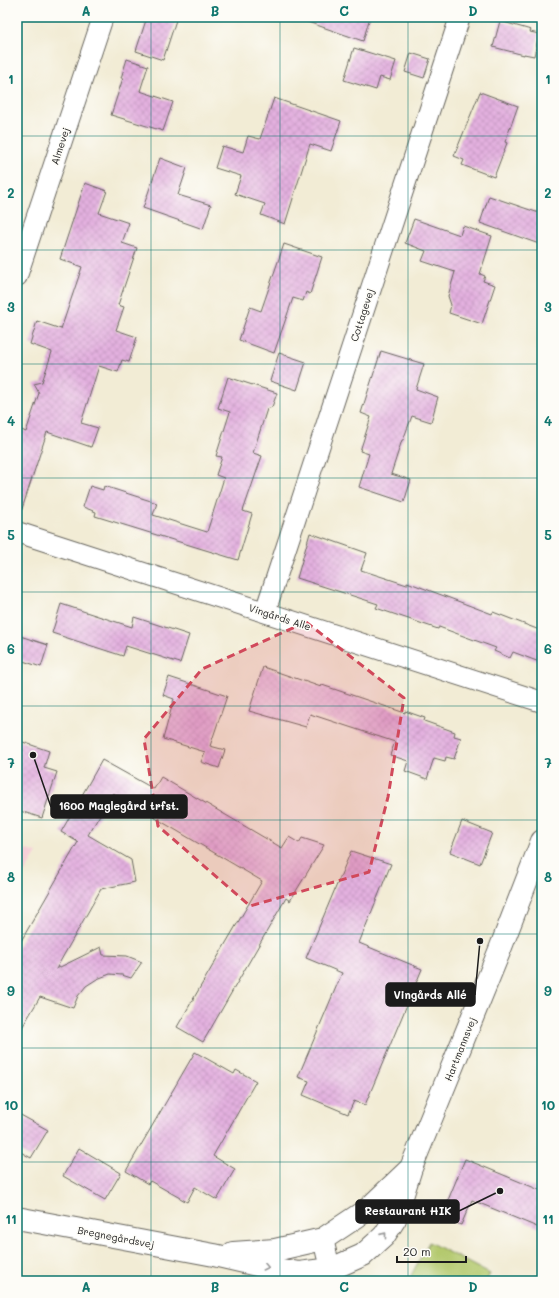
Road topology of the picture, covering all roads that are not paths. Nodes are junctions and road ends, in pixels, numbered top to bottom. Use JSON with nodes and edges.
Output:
{"nodes":[{"id":1,"x":103,"y":17,"type":"edge"},
{"id":2,"x":460,"y":17,"type":"edge"},
{"id":3,"x":17,"y":276,"type":"edge"},
{"id":4,"x":17,"y":532,"type":"edge"},
{"id":5,"x":265,"y":612,"type":"junction"},
{"id":6,"x":542,"y":702,"type":"edge"},
{"id":7,"x":542,"y":841,"type":"edge"},
{"id":8,"x":411,"y":1168,"type":"junction"},
{"id":9,"x":17,"y":1218,"type":"edge"},
{"id":10,"x":323,"y":1239,"type":"junction"},
{"id":11,"x":214,"y":1255,"type":"junction"},
{"id":12,"x":332,"y":1275,"type":"edge"}],
"edges":[{"from":1,"to":3,"type":"street","name":"Almevej"},
{"from":2,"to":5,"type":"street","name":"Cottagevej"},
{"from":4,"to":5,"type":"street","name":"Vingårds Alle"},
{"from":5,"to":6,"type":"street","name":"Vingårds Alle"},
{"from":7,"to":8,"type":"street","name":"Hartmannsvej"},
{"from":8,"to":10,"type":"street","name":"Hartmannsvej"},
{"from":12,"to":8,"type":"street","name":"Hartmannsvej","one_way":true},
{"from":9,"to":11,"type":"street","name":"Bregnegårdsvej"},
{"from":10,"to":11,"type":"street","name":"Hartmannsvej"},
{"from":10,"to":12,"type":"street"},
{"from":11,"to":12,"type":"street","name":"Hartmannsvej","one_way":true}]}
